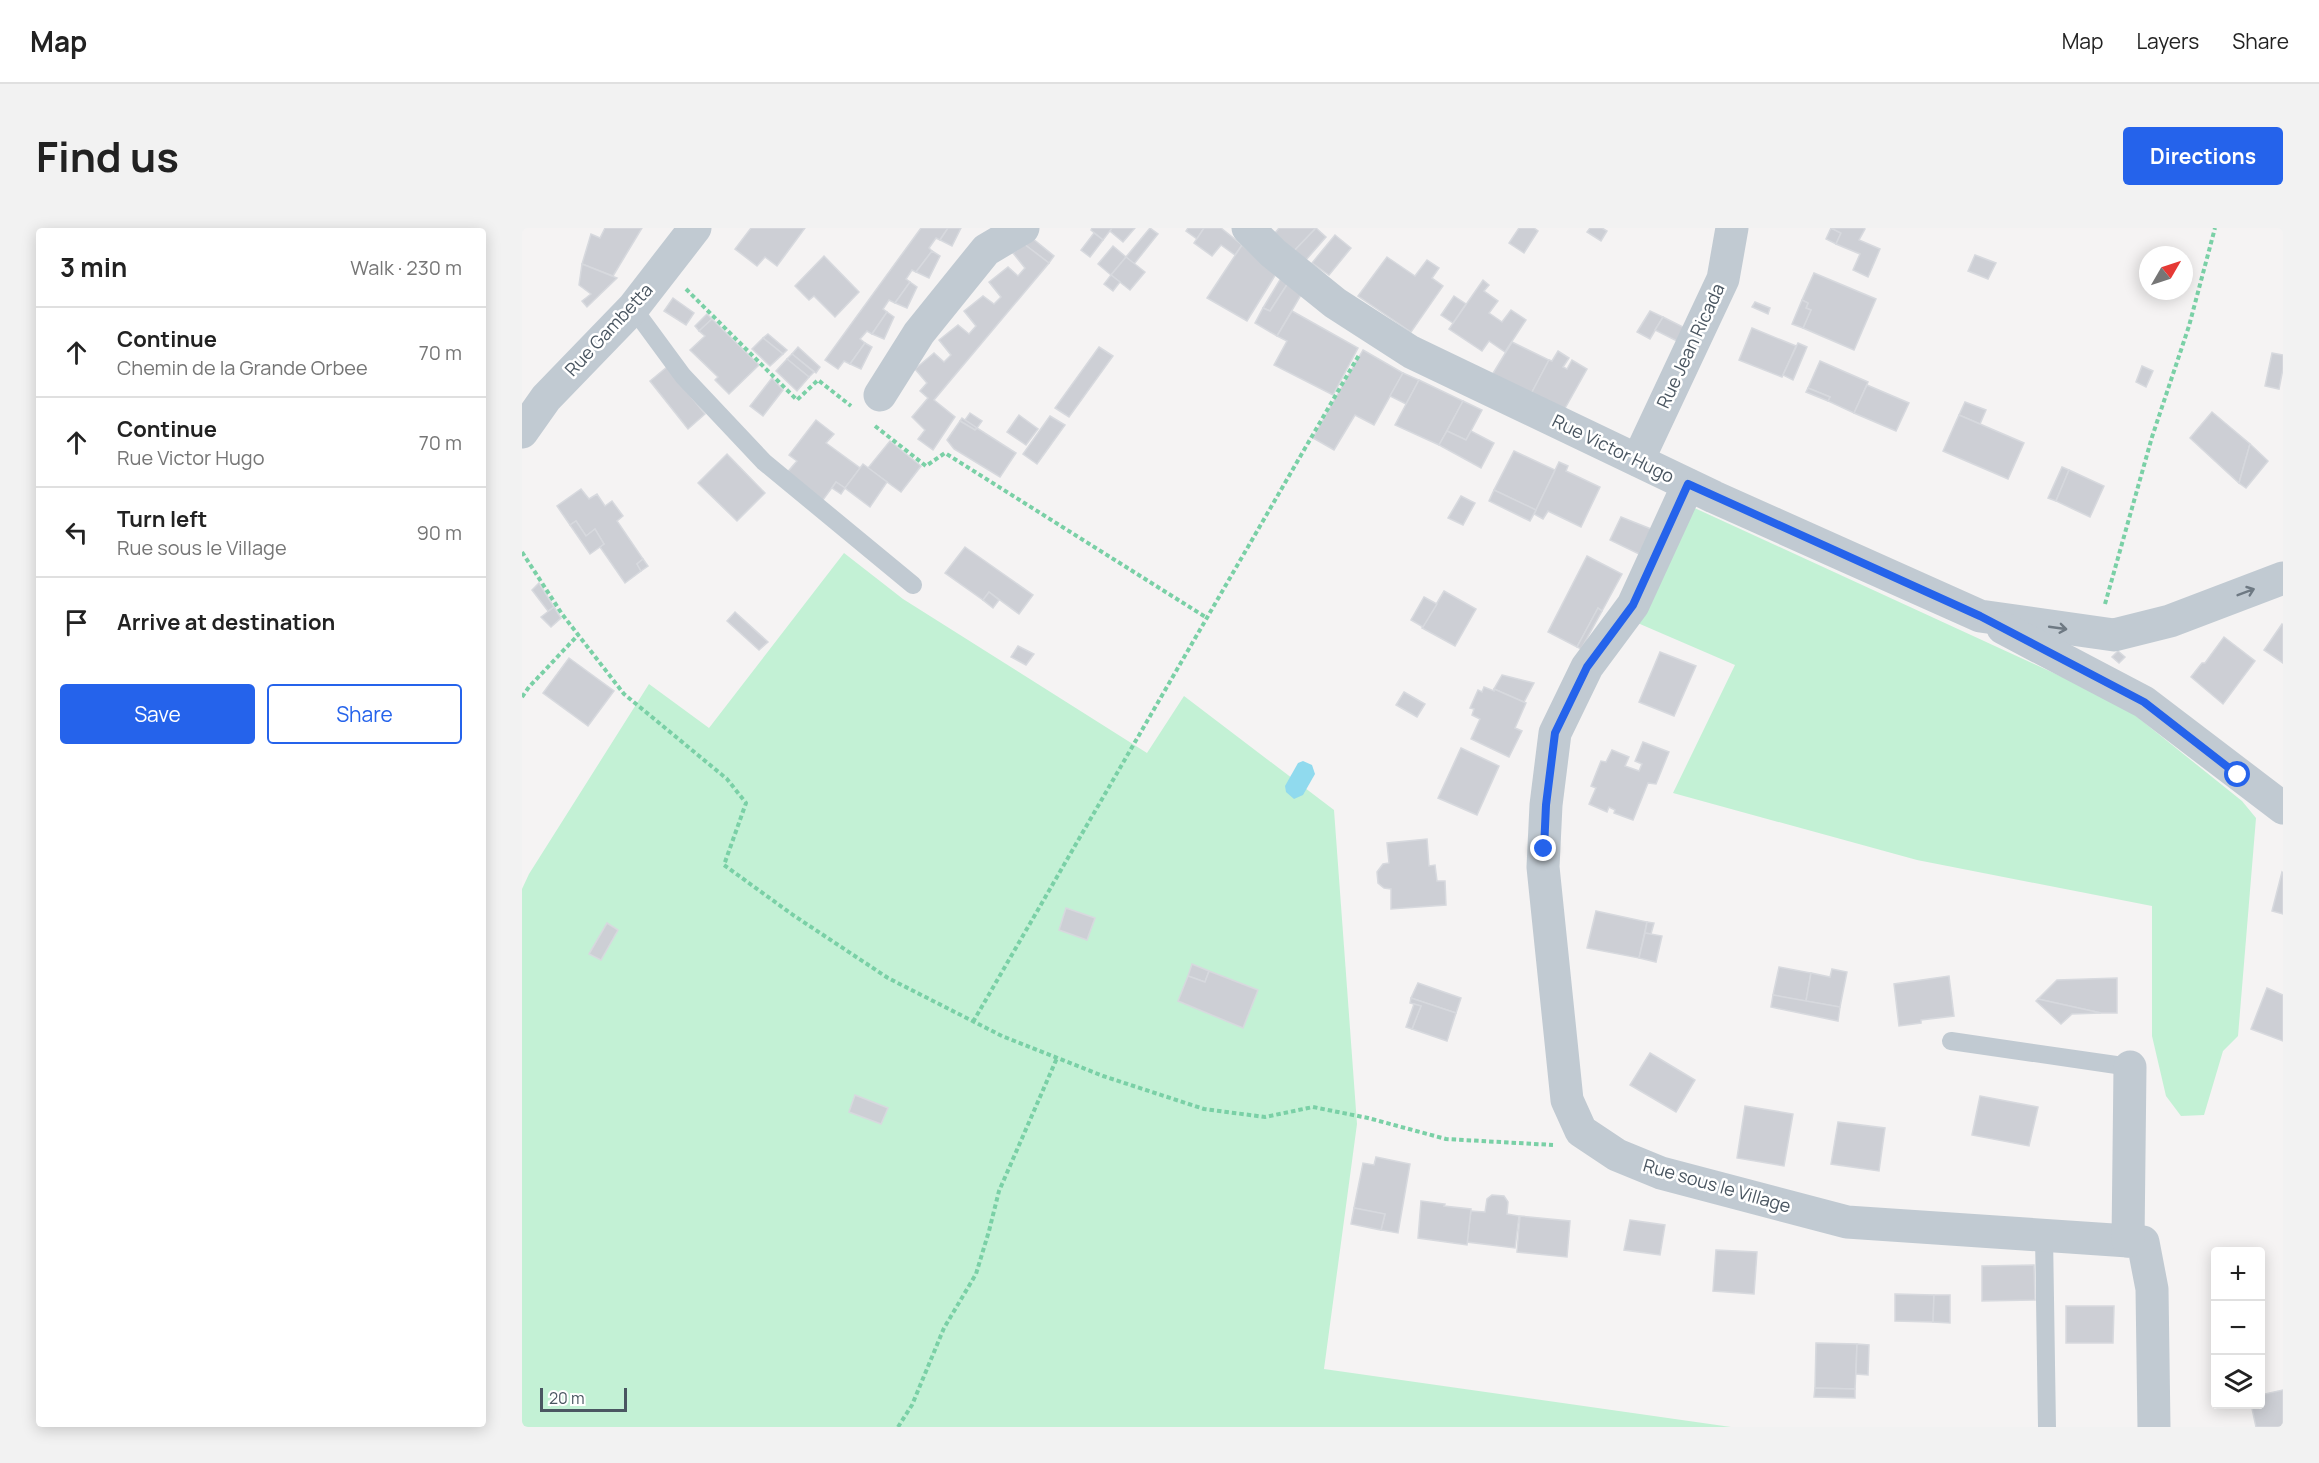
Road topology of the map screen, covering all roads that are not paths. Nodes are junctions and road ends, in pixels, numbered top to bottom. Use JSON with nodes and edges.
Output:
{"nodes":[{"id":1,"x":696,"y":228,"type":"edge"},
{"id":2,"x":1023,"y":228,"type":"edge"},
{"id":3,"x":1248,"y":228,"type":"edge"},
{"id":4,"x":1732,"y":228,"type":"edge"},
{"id":5,"x":633,"y":308,"type":"junction"},
{"id":6,"x":869,"y":409,"type":"road end"},
{"id":7,"x":522,"y":432,"type":"edge"},
{"id":8,"x":1638,"y":460,"type":"junction"},
{"id":9,"x":1688,"y":484,"type":"junction"},
{"id":10,"x":2283,"y":578,"type":"edge"},
{"id":11,"x":913,"y":585,"type":"dead end"},
{"id":12,"x":1980,"y":616,"type":"junction"},
{"id":13,"x":2283,"y":808,"type":"edge"},
{"id":14,"x":1951,"y":1041,"type":"dead end"},
{"id":15,"x":2130,"y":1067,"type":"joint"},
{"id":16,"x":2044,"y":1235,"type":"junction"},
{"id":17,"x":2128,"y":1241,"type":"junction"},
{"id":18,"x":2047,"y":1427,"type":"edge"},
{"id":19,"x":2154,"y":1427,"type":"edge"}],
"edges":[{"from":1,"to":5,"type":"street","name":"Rue Gambetta"},
{"from":2,"to":6,"type":"street"},
{"from":3,"to":8,"type":"street","name":"Rue Victor Hugo"},
{"from":4,"to":8,"type":"street","name":"Rue Jean Ricada"},
{"from":5,"to":7,"type":"street","name":"Rue Gambetta"},
{"from":5,"to":11,"type":"lane"},
{"from":8,"to":9,"type":"street","name":"Rue Victor Hugo"},
{"from":9,"to":12,"type":"street","name":"Rue Victor Hugo"},
{"from":9,"to":16,"type":"street","name":"Rue sous le Village"},
{"from":12,"to":10,"type":"street","name":"Rue Victor Hugo","one_way":true},
{"from":12,"to":13,"type":"street"},
{"from":14,"to":15,"type":"lane"},
{"from":15,"to":17,"type":"street"},
{"from":16,"to":17,"type":"street","name":"Rue sous le Village"},
{"from":16,"to":18,"type":"lane"},
{"from":17,"to":19,"type":"street"}]}
